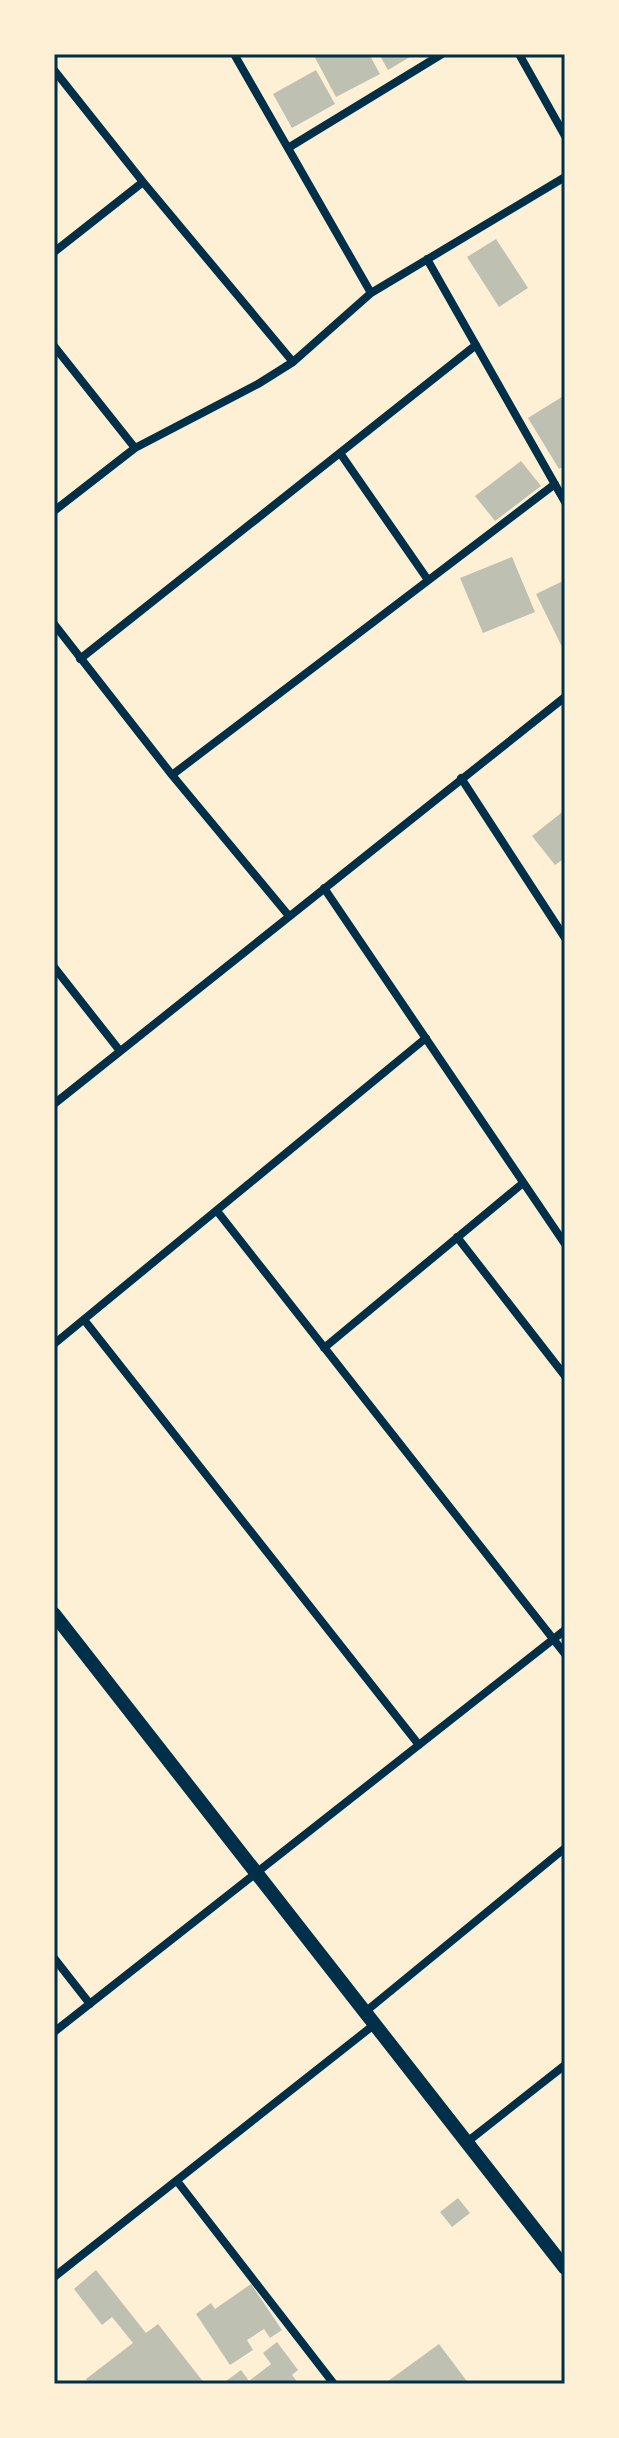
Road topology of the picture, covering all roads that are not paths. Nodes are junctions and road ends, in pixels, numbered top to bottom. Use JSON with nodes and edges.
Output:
{"nodes":[{"id":1,"x":234,"y":54,"type":"edge"},
{"id":2,"x":442,"y":54,"type":"edge"},
{"id":3,"x":519,"y":54,"type":"edge"},
{"id":4,"x":54,"y":70,"type":"edge"},
{"id":5,"x":565,"y":136,"type":"edge"},
{"id":6,"x":288,"y":148,"type":"junction"},
{"id":7,"x":565,"y":177,"type":"edge"},
{"id":8,"x":143,"y":182,"type":"junction"},
{"id":9,"x":54,"y":252,"type":"edge"},
{"id":10,"x":427,"y":259,"type":"junction"},
{"id":11,"x":371,"y":293,"type":"junction"},
{"id":12,"x":476,"y":345,"type":"junction"},
{"id":13,"x":54,"y":346,"type":"edge"},
{"id":14,"x":293,"y":362,"type":"junction"},
{"id":15,"x":135,"y":448,"type":"junction"},
{"id":16,"x":340,"y":453,"type":"junction"},
{"id":17,"x":555,"y":484,"type":"junction"},
{"id":18,"x":565,"y":502,"type":"edge"},
{"id":19,"x":54,"y":511,"type":"edge"},
{"id":20,"x":428,"y":580,"type":"junction"},
{"id":21,"x":54,"y":624,"type":"edge"},
{"id":22,"x":80,"y":659,"type":"junction"},
{"id":23,"x":565,"y":697,"type":"edge"},
{"id":24,"x":172,"y":775,"type":"junction"},
{"id":25,"x":461,"y":778,"type":"junction"},
{"id":26,"x":324,"y":888,"type":"junction"},
{"id":27,"x":289,"y":916,"type":"junction"},
{"id":28,"x":565,"y":938,"type":"edge"},
{"id":29,"x":54,"y":967,"type":"edge"},
{"id":30,"x":426,"y":1038,"type":"junction"},
{"id":31,"x":120,"y":1051,"type":"junction"},
{"id":32,"x":54,"y":1104,"type":"edge"},
{"id":33,"x":523,"y":1183,"type":"junction"},
{"id":34,"x":217,"y":1211,"type":"junction"},
{"id":35,"x":457,"y":1237,"type":"junction"},
{"id":36,"x":565,"y":1244,"type":"edge"},
{"id":37,"x":85,"y":1321,"type":"junction"},
{"id":38,"x":54,"y":1344,"type":"edge"},
{"id":39,"x":324,"y":1348,"type":"junction"},
{"id":40,"x":565,"y":1376,"type":"edge"},
{"id":41,"x":54,"y":1614,"type":"edge"},
{"id":42,"x":565,"y":1630,"type":"edge"},
{"id":43,"x":553,"y":1640,"type":"junction"},
{"id":44,"x":565,"y":1654,"type":"edge"},
{"id":45,"x":419,"y":1745,"type":"junction"},
{"id":46,"x":565,"y":1848,"type":"edge"},
{"id":47,"x":257,"y":1873,"type":"junction"},
{"id":48,"x":54,"y":1958,"type":"edge"},
{"id":49,"x":90,"y":2004,"type":"junction"},
{"id":50,"x":370,"y":2018,"type":"junction"},
{"id":51,"x":54,"y":2032,"type":"edge"},
{"id":52,"x":565,"y":2065,"type":"edge"},
{"id":53,"x":467,"y":2142,"type":"junction"},
{"id":54,"x":177,"y":2181,"type":"junction"},
{"id":55,"x":565,"y":2268,"type":"edge"},
{"id":56,"x":54,"y":2277,"type":"edge"},
{"id":57,"x":334,"y":2384,"type":"edge"}],
"edges":[{"from":1,"to":6,"type":"street"},
{"from":2,"to":6,"type":"street"},
{"from":3,"to":5,"type":"street"},
{"from":4,"to":8,"type":"street"},
{"from":6,"to":11,"type":"street"},
{"from":7,"to":10,"type":"street"},
{"from":8,"to":9,"type":"street"},
{"from":8,"to":14,"type":"street"},
{"from":10,"to":11,"type":"street"},
{"from":10,"to":12,"type":"street"},
{"from":11,"to":14,"type":"street"},
{"from":12,"to":16,"type":"street"},
{"from":12,"to":17,"type":"street"},
{"from":13,"to":15,"type":"street"},
{"from":14,"to":15,"type":"street"},
{"from":15,"to":19,"type":"street"},
{"from":16,"to":20,"type":"street"},
{"from":16,"to":22,"type":"street"},
{"from":17,"to":18,"type":"street"},
{"from":17,"to":20,"type":"street"},
{"from":20,"to":24,"type":"street"},
{"from":21,"to":22,"type":"street"},
{"from":22,"to":24,"type":"street"},
{"from":23,"to":25,"type":"street"},
{"from":24,"to":27,"type":"street"},
{"from":25,"to":26,"type":"street"},
{"from":25,"to":28,"type":"street"},
{"from":26,"to":27,"type":"street"},
{"from":26,"to":30,"type":"street"},
{"from":27,"to":31,"type":"street"},
{"from":29,"to":31,"type":"street"},
{"from":30,"to":33,"type":"street"},
{"from":30,"to":34,"type":"street"},
{"from":31,"to":32,"type":"street"},
{"from":33,"to":35,"type":"street"},
{"from":33,"to":36,"type":"street"},
{"from":34,"to":37,"type":"street"},
{"from":34,"to":39,"type":"street"},
{"from":35,"to":39,"type":"street"},
{"from":35,"to":40,"type":"street"},
{"from":37,"to":38,"type":"street"},
{"from":37,"to":45,"type":"street"},
{"from":39,"to":43,"type":"street"},
{"from":41,"to":47,"type":"main road"},
{"from":42,"to":43,"type":"street"},
{"from":43,"to":44,"type":"street"},
{"from":43,"to":45,"type":"street"},
{"from":45,"to":47,"type":"street"},
{"from":46,"to":50,"type":"street"},
{"from":47,"to":49,"type":"street"},
{"from":47,"to":50,"type":"main road"},
{"from":48,"to":49,"type":"street"},
{"from":49,"to":51,"type":"street"},
{"from":50,"to":53,"type":"main road"},
{"from":50,"to":54,"type":"street"},
{"from":52,"to":53,"type":"street"},
{"from":53,"to":55,"type":"main road"},
{"from":54,"to":56,"type":"street"},
{"from":54,"to":57,"type":"street"}]}
